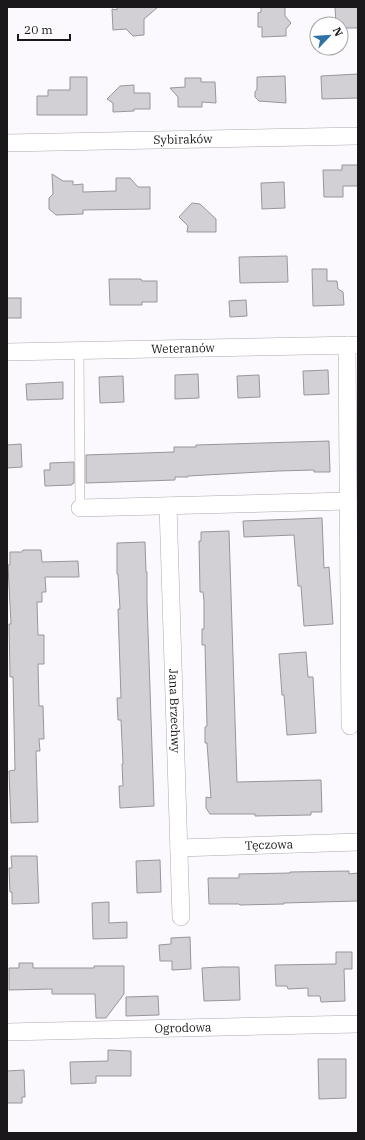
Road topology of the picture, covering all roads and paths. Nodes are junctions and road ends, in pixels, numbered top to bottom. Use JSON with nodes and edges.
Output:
{"nodes":[{"id":1,"x":358,"y":136,"type":"edge"},
{"id":2,"x":7,"y":143,"type":"edge"},
{"id":3,"x":353,"y":345,"type":"edge"},
{"id":4,"x":79,"y":350,"type":"junction"},
{"id":5,"x":7,"y":352,"type":"edge"},
{"id":6,"x":348,"y":501,"type":"junction"},
{"id":7,"x":168,"y":506,"type":"junction"},
{"id":8,"x":80,"y":508,"type":"joint"},
{"id":9,"x":350,"y":726,"type":"dead end"},
{"id":10,"x":358,"y":842,"type":"edge"},
{"id":11,"x":179,"y":848,"type":"junction"},
{"id":12,"x":181,"y":917,"type":"dead end"},
{"id":13,"x":358,"y":1024,"type":"edge"},
{"id":14,"x":7,"y":1032,"type":"edge"}],
"edges":[{"from":1,"to":2,"type":"street","name":"Sybiraków"},
{"from":3,"to":4,"type":"street","name":"Weteranów"},
{"from":3,"to":6,"type":"street"},
{"from":4,"to":5,"type":"street","name":"Weteranów"},
{"from":4,"to":8,"type":"lane"},
{"from":6,"to":7,"type":"street"},
{"from":6,"to":9,"type":"street"},
{"from":7,"to":8,"type":"street"},
{"from":7,"to":11,"type":"street","name":"Jana Brzechwy"},
{"from":10,"to":11,"type":"street","name":"Tęczowa"},
{"from":11,"to":12,"type":"street","name":"Jana Brzechwy"},
{"from":13,"to":14,"type":"street","name":"Ogrodowa"}]}
